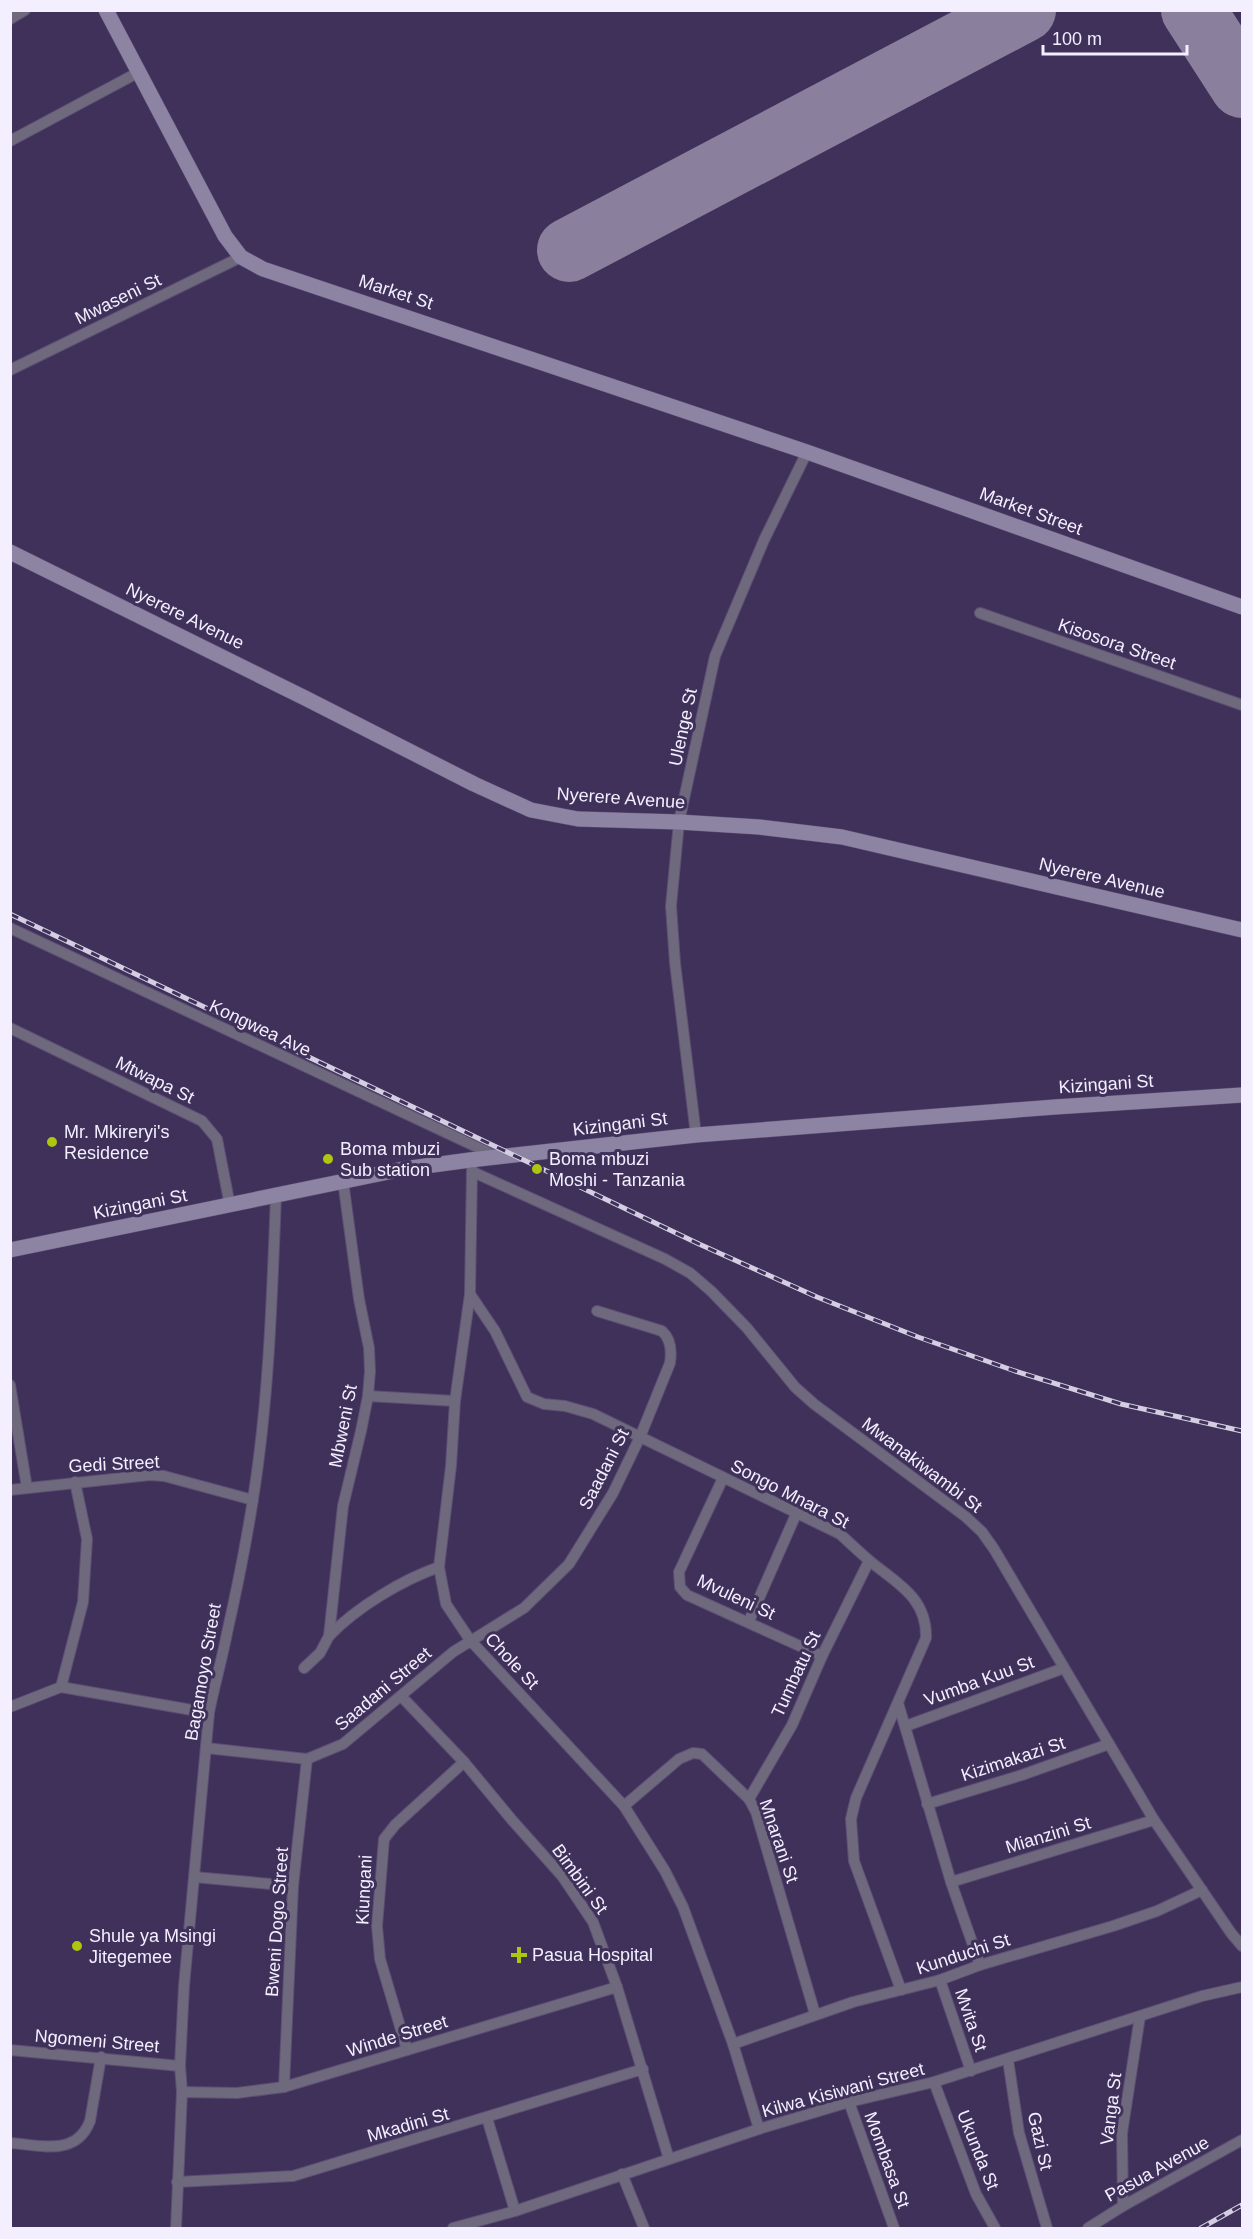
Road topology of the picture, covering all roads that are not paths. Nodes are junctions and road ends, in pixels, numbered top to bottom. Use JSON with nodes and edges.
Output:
{"nodes":[{"id":1,"x":26,"y":10,"type":"edge"},
{"id":2,"x":106,"y":10,"type":"edge"},
{"id":3,"x":10,"y":19,"type":"edge"},
{"id":4,"x":139,"y":72,"type":"junction"},
{"id":5,"x":10,"y":141,"type":"edge"},
{"id":6,"x":241,"y":257,"type":"junction"},
{"id":7,"x":10,"y":370,"type":"edge"},
{"id":8,"x":807,"y":452,"type":"junction"},
{"id":9,"x":10,"y":552,"type":"edge"},
{"id":10,"x":1242,"y":607,"type":"edge"},
{"id":11,"x":980,"y":613,"type":"dead end"},
{"id":12,"x":1242,"y":705,"type":"edge"},
{"id":13,"x":679,"y":822,"type":"junction"},
{"id":14,"x":10,"y":928,"type":"edge"},
{"id":15,"x":1242,"y":930,"type":"edge"},
{"id":16,"x":10,"y":1028,"type":"edge"},
{"id":17,"x":1242,"y":1095,"type":"edge"},
{"id":18,"x":696,"y":1135,"type":"junction"},
{"id":19,"x":496,"y":1156,"type":"junction"},
{"id":20,"x":472,"y":1166,"type":"junction"},
{"id":21,"x":343,"y":1181,"type":"junction"},
{"id":22,"x":276,"y":1196,"type":"junction"},
{"id":23,"x":230,"y":1206,"type":"junction"},
{"id":24,"x":10,"y":1250,"type":"edge"},
{"id":25,"x":470,"y":1294,"type":"junction"},
{"id":26,"x":597,"y":1311,"type":"dead end"},
{"id":27,"x":10,"y":1385,"type":"edge"},
{"id":28,"x":368,"y":1396,"type":"junction"},
{"id":29,"x":455,"y":1401,"type":"junction"},
{"id":30,"x":640,"y":1437,"type":"junction"},
{"id":31,"x":723,"y":1478,"type":"junction"},
{"id":32,"x":75,"y":1482,"type":"junction"},
{"id":33,"x":27,"y":1488,"type":"junction"},
{"id":34,"x":10,"y":1490,"type":"edge"},
{"id":35,"x":253,"y":1500,"type":"junction"},
{"id":36,"x":797,"y":1512,"type":"junction"},
{"id":37,"x":869,"y":1561,"type":"junction"},
{"id":38,"x":440,"y":1567,"type":"junction"},
{"id":39,"x":749,"y":1621,"type":"junction"},
{"id":40,"x":329,"y":1635,"type":"junction"},
{"id":41,"x":470,"y":1640,"type":"junction"},
{"id":42,"x":822,"y":1656,"type":"junction"},
{"id":43,"x":304,"y":1668,"type":"dead end"},
{"id":44,"x":1064,"y":1668,"type":"junction"},
{"id":45,"x":61,"y":1687,"type":"junction"},
{"id":46,"x":401,"y":1696,"type":"junction"},
{"id":47,"x":898,"y":1703,"type":"junction"},
{"id":48,"x":10,"y":1707,"type":"edge"},
{"id":49,"x":209,"y":1713,"type":"junction"},
{"id":50,"x":906,"y":1726,"type":"junction"},
{"id":51,"x":1109,"y":1744,"type":"junction"},
{"id":52,"x":206,"y":1748,"type":"junction"},
{"id":53,"x":307,"y":1759,"type":"junction"},
{"id":54,"x":464,"y":1762,"type":"junction"},
{"id":55,"x":749,"y":1799,"type":"junction"},
{"id":56,"x":927,"y":1804,"type":"junction"},
{"id":57,"x":624,"y":1806,"type":"junction"},
{"id":58,"x":1154,"y":1820,"type":"junction"},
{"id":59,"x":194,"y":1877,"type":"junction"},
{"id":60,"x":951,"y":1882,"type":"junction"},
{"id":61,"x":293,"y":1886,"type":"junction"},
{"id":62,"x":1202,"y":1890,"type":"junction"},
{"id":63,"x":1242,"y":1946,"type":"edge"},
{"id":64,"x":980,"y":1965,"type":"junction"},
{"id":65,"x":940,"y":1980,"type":"junction"},
{"id":66,"x":1242,"y":1987,"type":"edge"},
{"id":67,"x":617,"y":1988,"type":"junction"},
{"id":68,"x":901,"y":1990,"type":"junction"},
{"id":69,"x":815,"y":2014,"type":"junction"},
{"id":70,"x":1140,"y":2016,"type":"junction"},
{"id":71,"x":733,"y":2044,"type":"junction"},
{"id":72,"x":10,"y":2050,"type":"edge"},
{"id":73,"x":407,"y":2050,"type":"junction"},
{"id":74,"x":101,"y":2057,"type":"junction"},
{"id":75,"x":1008,"y":2060,"type":"junction"},
{"id":76,"x":180,"y":2066,"type":"junction"},
{"id":77,"x":643,"y":2070,"type":"junction"},
{"id":78,"x":971,"y":2071,"type":"junction"},
{"id":79,"x":933,"y":2082,"type":"junction"},
{"id":80,"x":284,"y":2087,"type":"junction"},
{"id":81,"x":182,"y":2092,"type":"junction"},
{"id":82,"x":849,"y":2102,"type":"junction"},
{"id":83,"x":487,"y":2118,"type":"junction"},
{"id":84,"x":759,"y":2129,"type":"junction"},
{"id":85,"x":1242,"y":2140,"type":"edge"},
{"id":86,"x":10,"y":2143,"type":"edge"},
{"id":87,"x":669,"y":2159,"type":"junction"},
{"id":88,"x":622,"y":2174,"type":"junction"},
{"id":89,"x":177,"y":2182,"type":"junction"},
{"id":90,"x":1123,"y":2206,"type":"junction"},
{"id":91,"x":515,"y":2211,"type":"junction"},
{"id":92,"x":489,"y":2224,"type":"edge"},
{"id":93,"x":176,"y":2229,"type":"edge"},
{"id":94,"x":453,"y":2229,"type":"edge"},
{"id":95,"x":644,"y":2229,"type":"edge"},
{"id":96,"x":894,"y":2229,"type":"edge"},
{"id":97,"x":994,"y":2229,"type":"edge"},
{"id":98,"x":1047,"y":2229,"type":"edge"},
{"id":99,"x":1088,"y":2229,"type":"edge"}],
"edges":[{"from":1,"to":3,"type":"street"},
{"from":2,"to":4,"type":"street","name":"Market St"},
{"from":4,"to":5,"type":"street"},
{"from":4,"to":6,"type":"street","name":"Market St"},
{"from":6,"to":7,"type":"street","name":"Mwaseni St"},
{"from":6,"to":8,"type":"street","name":"Market St"},
{"from":8,"to":10,"type":"street","name":"Market Street"},
{"from":8,"to":13,"type":"street","name":"Ulenge St"},
{"from":9,"to":13,"type":"street","name":"Nyerere Avenue"},
{"from":11,"to":12,"type":"street","name":"Kisosora Street"},
{"from":13,"to":15,"type":"street","name":"Nyerere Avenue"},
{"from":13,"to":18,"type":"street","name":"Ulenge St"},
{"from":14,"to":19,"type":"street","name":"Kongwea Ave"},
{"from":16,"to":23,"type":"street","name":"Mtwapa St"},
{"from":17,"to":18,"type":"street","name":"Kizingani St"},
{"from":18,"to":19,"type":"street","name":"Kizingani St"},
{"from":19,"to":20,"type":"street","name":"Kizingani St"},
{"from":20,"to":21,"type":"street","name":"Kizingani St"},
{"from":20,"to":25,"type":"street","name":"Chole St"},
{"from":20,"to":44,"type":"street","name":"Mwanakiwambi St"},
{"from":21,"to":22,"type":"street","name":"Kizingani St"},
{"from":21,"to":28,"type":"street","name":"Mbweni St"},
{"from":22,"to":23,"type":"street","name":"Kizingani St"},
{"from":22,"to":35,"type":"street","name":"Bagamoyo Street"},
{"from":23,"to":24,"type":"street","name":"Kizingani St"},
{"from":25,"to":29,"type":"street","name":"Chole St"},
{"from":25,"to":30,"type":"street","name":"Songo Mnara St"},
{"from":26,"to":30,"type":"street","name":"Saadani St"},
{"from":27,"to":33,"type":"street"},
{"from":28,"to":29,"type":"street"},
{"from":28,"to":40,"type":"street","name":"Mbweni St"},
{"from":29,"to":38,"type":"street","name":"Chole St"},
{"from":30,"to":31,"type":"street","name":"Songo Mnara St"},
{"from":30,"to":41,"type":"street","name":"Saadani St"},
{"from":31,"to":36,"type":"street","name":"Songo Mnara St"},
{"from":31,"to":39,"type":"street","name":"Mvuleni St"},
{"from":32,"to":33,"type":"street","name":"Gedi Street"},
{"from":32,"to":35,"type":"street","name":"Gedi Street"},
{"from":32,"to":45,"type":"street"},
{"from":33,"to":34,"type":"street","name":"Gedi Street"},
{"from":35,"to":49,"type":"street","name":"Bagamoyo Street"},
{"from":36,"to":37,"type":"street","name":"Songo Mnara St"},
{"from":36,"to":39,"type":"street"},
{"from":37,"to":42,"type":"street","name":"Tumbatu St"},
{"from":37,"to":47,"type":"street","name":"Songo Mnara St"},
{"from":38,"to":40,"type":"street"},
{"from":38,"to":41,"type":"street","name":"Chole St"},
{"from":39,"to":42,"type":"street","name":"Mvuleni St"},
{"from":40,"to":43,"type":"street","name":"Mbweni St"},
{"from":41,"to":46,"type":"street","name":"Saadani Street"},
{"from":41,"to":57,"type":"street","name":"Chole St"},
{"from":42,"to":55,"type":"street","name":"Tumbatu St"},
{"from":44,"to":50,"type":"street","name":"Vumba Kuu St"},
{"from":44,"to":51,"type":"street","name":"Mwanakiwambi St"},
{"from":45,"to":48,"type":"street"},
{"from":45,"to":49,"type":"street"},
{"from":46,"to":53,"type":"street","name":"Saadani Street"},
{"from":46,"to":54,"type":"street","name":"Bimbini St"},
{"from":47,"to":50,"type":"street"},
{"from":47,"to":68,"type":"street","name":"Songo Mnara St"},
{"from":49,"to":52,"type":"street","name":"Bagamoyo Street"},
{"from":50,"to":56,"type":"street"},
{"from":51,"to":56,"type":"street","name":"Kizimakazi St"},
{"from":51,"to":58,"type":"street","name":"Mwanakiwambi St"},
{"from":52,"to":53,"type":"street","name":"Saadani Street"},
{"from":52,"to":59,"type":"street","name":"Bagamoyo Street"},
{"from":53,"to":61,"type":"street","name":"Bweni Dogo Street"},
{"from":54,"to":67,"type":"street","name":"Bimbini St"},
{"from":54,"to":73,"type":"street","name":"Kiungani"},
{"from":55,"to":57,"type":"street","name":"Mnarani St"},
{"from":55,"to":69,"type":"street","name":"Mnarani St"},
{"from":56,"to":60,"type":"street"},
{"from":57,"to":71,"type":"street","name":"Chole St"},
{"from":58,"to":60,"type":"street","name":"Mianzini St"},
{"from":58,"to":62,"type":"street","name":"Mwanakiwambi St"},
{"from":59,"to":61,"type":"street"},
{"from":59,"to":76,"type":"street","name":"Bagamoyo Street"},
{"from":60,"to":64,"type":"street"},
{"from":61,"to":80,"type":"street","name":"Bweni Dogo Street"},
{"from":62,"to":63,"type":"street","name":"Mwanakiwambi St"},
{"from":62,"to":64,"type":"street","name":"Kunduchi St"},
{"from":64,"to":65,"type":"street","name":"Kunduchi St"},
{"from":65,"to":68,"type":"street","name":"Kunduchi St"},
{"from":65,"to":78,"type":"street","name":"Mvita St"},
{"from":66,"to":70,"type":"street","name":"Kilwa Kisiwani Street"},
{"from":67,"to":73,"type":"street","name":"Winde Street"},
{"from":67,"to":77,"type":"street","name":"Bimbini St"},
{"from":68,"to":69,"type":"street","name":"Kunduchi St"},
{"from":69,"to":71,"type":"street","name":"Kunduchi St"},
{"from":70,"to":75,"type":"street","name":"Kilwa Kisiwani Street"},
{"from":70,"to":90,"type":"street","name":"Vanga St"},
{"from":71,"to":84,"type":"street","name":"Chole St"},
{"from":72,"to":74,"type":"street","name":"Ngomeni Street"},
{"from":73,"to":80,"type":"street","name":"Winde Street"},
{"from":74,"to":76,"type":"street","name":"Ngomeni Street"},
{"from":74,"to":86,"type":"street"},
{"from":75,"to":78,"type":"street","name":"Kilwa Kisiwani Street"},
{"from":75,"to":98,"type":"street","name":"Gazi St"},
{"from":76,"to":81,"type":"street","name":"Bagamoyo Street"},
{"from":77,"to":83,"type":"street","name":"Mkadini St"},
{"from":77,"to":87,"type":"street","name":"Bimbini St"},
{"from":78,"to":79,"type":"street","name":"Kilwa Kisiwani Street"},
{"from":79,"to":82,"type":"street","name":"Kilwa Kisiwani Street"},
{"from":79,"to":97,"type":"street","name":"Ukunda St"},
{"from":80,"to":81,"type":"street","name":"Winde Street"},
{"from":81,"to":89,"type":"street","name":"Bagamoyo Street"},
{"from":82,"to":84,"type":"street","name":"Kilwa Kisiwani Street"},
{"from":82,"to":96,"type":"street","name":"Mombasa St"},
{"from":83,"to":89,"type":"street","name":"Mkadini St"},
{"from":83,"to":91,"type":"street"},
{"from":84,"to":87,"type":"street","name":"Kilwa Kisiwani Street"},
{"from":85,"to":90,"type":"street","name":"Pasua Avenue"},
{"from":87,"to":88,"type":"street","name":"Kilwa Kisiwani Street"},
{"from":88,"to":91,"type":"street","name":"Kilwa Kisiwani Street"},
{"from":88,"to":95,"type":"street"},
{"from":89,"to":93,"type":"street","name":"Bagamoyo Street"},
{"from":90,"to":99,"type":"street","name":"Pasua Avenue"},
{"from":91,"to":92,"type":"street","name":"Kilwa Kisiwani Street"},
{"from":92,"to":94,"type":"street","name":"Kilwa Kisiwani Street"}]}
